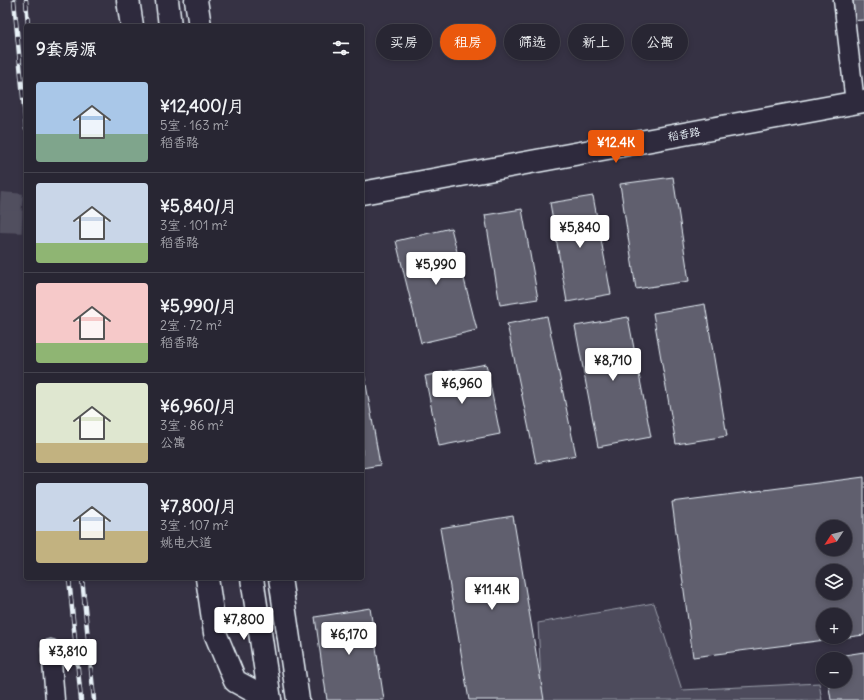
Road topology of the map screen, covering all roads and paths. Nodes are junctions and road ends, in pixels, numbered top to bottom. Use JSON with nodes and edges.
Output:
{"nodes":[{"id":1,"x":128,"y":0,"type":"edge"},
{"id":2,"x":167,"y":0,"type":"edge"},
{"id":3,"x":196,"y":0,"type":"edge"},
{"id":4,"x":843,"y":0,"type":"edge"},
{"id":5,"x":132,"y":24,"type":"edge"},
{"id":6,"x":170,"y":24,"type":"edge"},
{"id":7,"x":200,"y":24,"type":"edge"},
{"id":8,"x":860,"y":102,"type":"edge"},
{"id":9,"x":364,"y":193,"type":"edge"},
{"id":10,"x":207,"y":580,"type":"edge"},
{"id":11,"x":252,"y":580,"type":"edge"},
{"id":12,"x":280,"y":580,"type":"edge"},
{"id":13,"x":51,"y":649,"type":"dead end"},
{"id":14,"x":55,"y":700,"type":"edge"},
{"id":15,"x":270,"y":700,"type":"edge"},
{"id":16,"x":298,"y":700,"type":"edge"}],
"edges":[{"from":1,"to":5,"type":"main road"},
{"from":2,"to":6,"type":"main road"},
{"from":3,"to":7,"type":"main road"},
{"from":4,"to":8,"type":"street"},
{"from":8,"to":9,"type":"main road","name":"稻香路"},
{"from":10,"to":15,"type":"main road"},
{"from":11,"to":15,"type":"main road"},
{"from":12,"to":16,"type":"main road"},
{"from":13,"to":14,"type":"street"}]}
